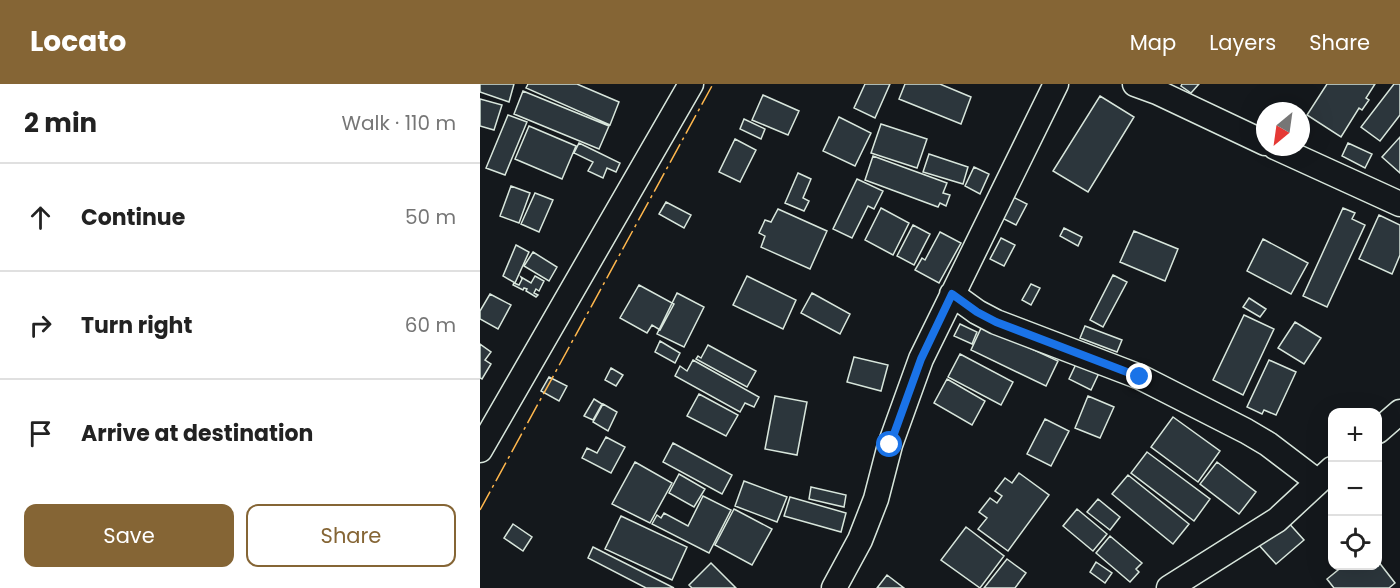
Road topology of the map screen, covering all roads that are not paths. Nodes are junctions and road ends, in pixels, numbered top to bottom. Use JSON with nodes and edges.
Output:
{"nodes":[{"id":1,"x":691,"y":84,"type":"edge"},
{"id":2,"x":1056,"y":84,"type":"edge"},
{"id":3,"x":1135,"y":84,"type":"edge"},
{"id":4,"x":1256,"y":138,"type":"edge"},
{"id":5,"x":1295,"y":156,"type":"edge"},
{"id":6,"x":1400,"y":204,"type":"edge"},
{"id":7,"x":952,"y":294,"type":"junction"},
{"id":8,"x":1400,"y":412,"type":"edge"},
{"id":9,"x":1382,"y":427,"type":"edge"},
{"id":10,"x":480,"y":450,"type":"edge"},
{"id":11,"x":1325,"y":475,"type":"edge"},
{"id":12,"x":834,"y":588,"type":"edge"},
{"id":13,"x":1169,"y":588,"type":"edge"}],
"edges":[{"from":1,"to":10,"type":"street"},
{"from":2,"to":7,"type":"street"},
{"from":3,"to":4,"type":"street"},
{"from":5,"to":6,"type":"street"},
{"from":7,"to":11,"type":"street"},
{"from":7,"to":12,"type":"street"},
{"from":8,"to":9,"type":"street"},
{"from":11,"to":13,"type":"street"}]}
